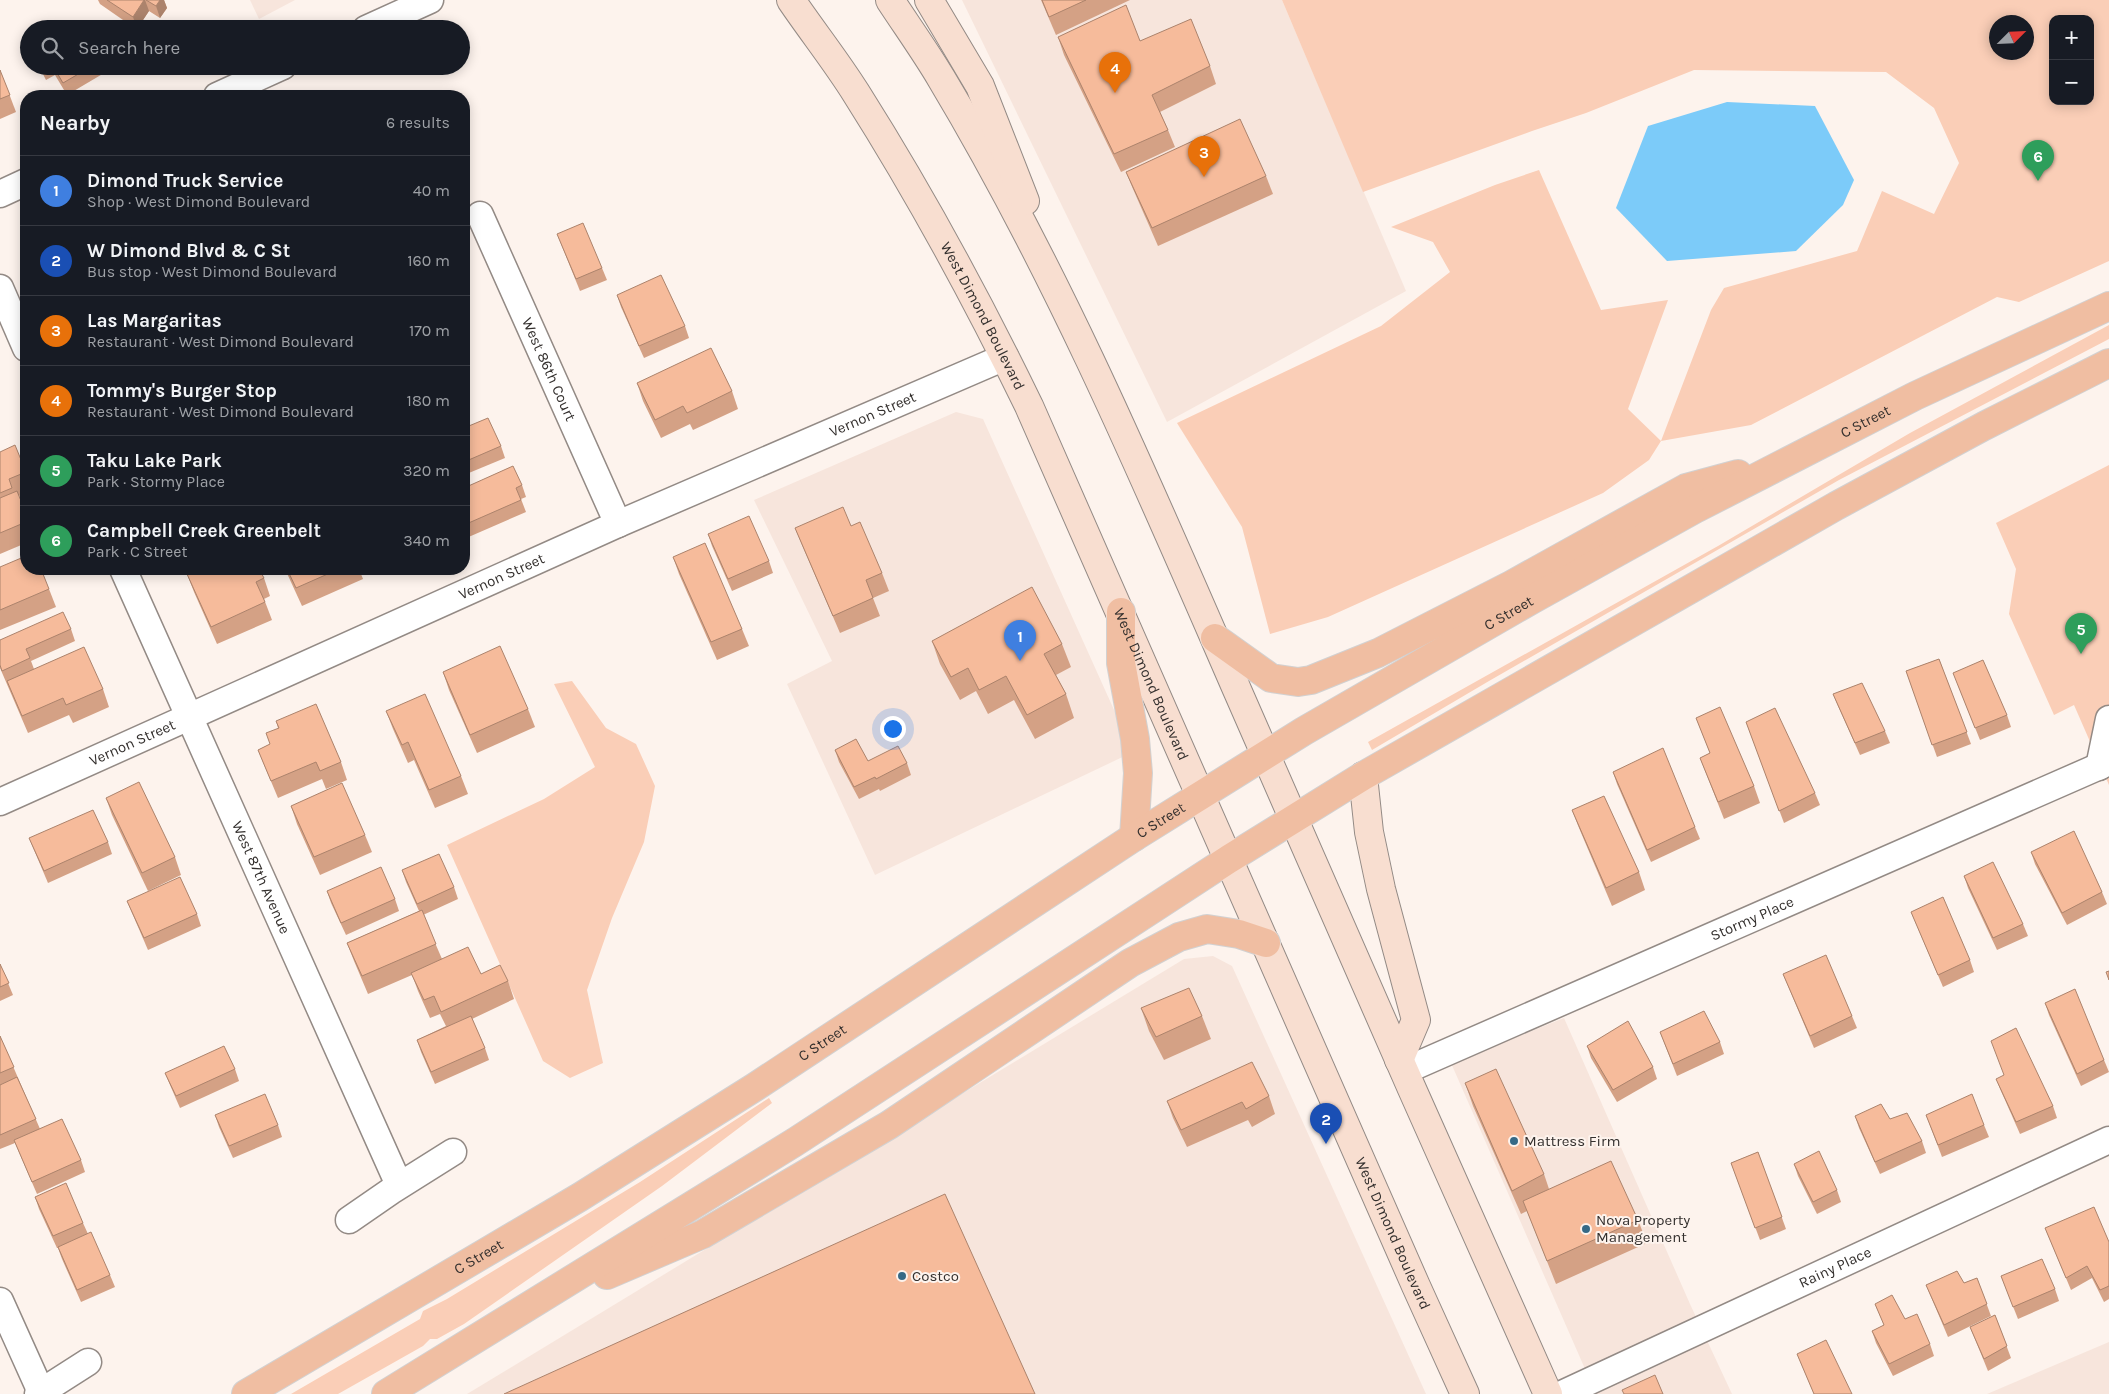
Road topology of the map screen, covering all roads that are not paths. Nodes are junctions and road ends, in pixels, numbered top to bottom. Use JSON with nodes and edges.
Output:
{"nodes":[{"id":1,"x":430,"y":0,"type":"edge"},
{"id":2,"x":791,"y":0,"type":"edge"},
{"id":3,"x":890,"y":0,"type":"edge"},
{"id":4,"x":929,"y":0,"type":"edge"},
{"id":5,"x":386,"y":20,"type":"edge"},
{"id":6,"x":263,"y":75,"type":"edge"},
{"id":7,"x":230,"y":90,"type":"edge"},
{"id":8,"x":20,"y":185,"type":"edge"},
{"id":9,"x":0,"y":194,"type":"edge"},
{"id":10,"x":480,"y":215,"type":"dead end"},
{"id":11,"x":1054,"y":286,"type":"junction"},
{"id":12,"x":0,"y":288,"type":"edge"},
{"id":13,"x":2109,"y":306,"type":"edge"},
{"id":14,"x":20,"y":334,"type":"edge"},
{"id":15,"x":1005,"y":357,"type":"junction"},
{"id":16,"x":2109,"y":363,"type":"edge"},
{"id":17,"x":1788,"y":461,"type":"junction"},
{"id":18,"x":618,"y":524,"type":"junction"},
{"id":19,"x":126,"y":575,"type":"edge"},
{"id":20,"x":1121,"y":612,"type":"junction"},
{"id":21,"x":1214,"y":638,"type":"junction"},
{"id":22,"x":188,"y":717,"type":"junction"},
{"id":23,"x":2109,"y":719,"type":"edge"},
{"id":24,"x":1266,"y":755,"type":"junction"},
{"id":25,"x":2104,"y":764,"type":"edge"},
{"id":26,"x":1363,"y":776,"type":"junction"},
{"id":27,"x":1202,"y":796,"type":"junction"},
{"id":28,"x":0,"y":802,"type":"edge"},
{"id":29,"x":1294,"y":820,"type":"junction"},
{"id":30,"x":1134,"y":837,"type":"junction"},
{"id":31,"x":1230,"y":859,"type":"junction"},
{"id":32,"x":1266,"y":943,"type":"junction"},
{"id":33,"x":1402,"y":1065,"type":"junction"},
{"id":34,"x":2109,"y":1140,"type":"edge"},
{"id":35,"x":453,"y":1152,"type":"dead end"},
{"id":36,"x":399,"y":1185,"type":"junction"},
{"id":37,"x":349,"y":1220,"type":"dead end"},
{"id":38,"x":0,"y":1301,"type":"edge"},
{"id":39,"x":516,"y":1315,"type":"junction"},
{"id":40,"x":88,"y":1362,"type":"dead end"},
{"id":41,"x":40,"y":1393,"type":"edge"},
{"id":42,"x":246,"y":1394,"type":"edge"},
{"id":43,"x":386,"y":1394,"type":"edge"},
{"id":44,"x":1465,"y":1394,"type":"edge"},
{"id":45,"x":1548,"y":1394,"type":"edge"},
{"id":46,"x":1562,"y":1394,"type":"edge"}],
"edges":[{"from":1,"to":5,"type":"street"},
{"from":2,"to":15,"type":"main road","name":"West Dimond Boulevard"},
{"from":3,"to":11,"type":"main road"},
{"from":4,"to":11,"type":"main road"},
{"from":6,"to":7,"type":"street"},
{"from":8,"to":9,"type":"street"},
{"from":10,"to":18,"type":"street","name":"West 86th Court"},
{"from":11,"to":21,"type":"main road"},
{"from":12,"to":14,"type":"street"},
{"from":13,"to":17,"type":"main road","name":"C Street"},
{"from":15,"to":18,"type":"street","name":"Vernon Street"},
{"from":15,"to":20,"type":"main road","name":"West Dimond Boulevard"},
{"from":16,"to":26,"type":"main road"},
{"from":17,"to":21,"type":"main road"},
{"from":17,"to":24,"type":"main road","name":"C Street"},
{"from":18,"to":22,"type":"street","name":"Vernon Street"},
{"from":19,"to":22,"type":"street","name":"West 87th Avenue"},
{"from":20,"to":27,"type":"main road","name":"West Dimond Boulevard"},
{"from":20,"to":30,"type":"main road"},
{"from":21,"to":24,"type":"main road"},
{"from":22,"to":28,"type":"street","name":"Vernon Street"},
{"from":22,"to":36,"type":"street","name":"West 87th Avenue"},
{"from":23,"to":25,"type":"street","name":"Stormy Place"},
{"from":24,"to":27,"type":"main road","name":"C Street"},
{"from":24,"to":29,"type":"main road"},
{"from":25,"to":33,"type":"street","name":"Stormy Place"},
{"from":26,"to":29,"type":"main road"},
{"from":26,"to":33,"type":"main road"},
{"from":27,"to":30,"type":"main road","name":"C Street"},
{"from":27,"to":31,"type":"main road","name":"West Dimond Boulevard"},
{"from":29,"to":31,"type":"main road"},
{"from":29,"to":33,"type":"main road"},
{"from":30,"to":42,"type":"main road","name":"C Street"},
{"from":31,"to":32,"type":"main road","name":"West Dimond Boulevard"},
{"from":31,"to":39,"type":"main road"},
{"from":32,"to":39,"type":"main road"},
{"from":32,"to":44,"type":"main road","name":"West Dimond Boulevard"},
{"from":33,"to":45,"type":"main road"},
{"from":34,"to":46,"type":"street","name":"Rainy Place"},
{"from":35,"to":36,"type":"street"},
{"from":36,"to":37,"type":"street"},
{"from":38,"to":41,"type":"street"},
{"from":39,"to":43,"type":"main road"},
{"from":40,"to":41,"type":"street"}]}
